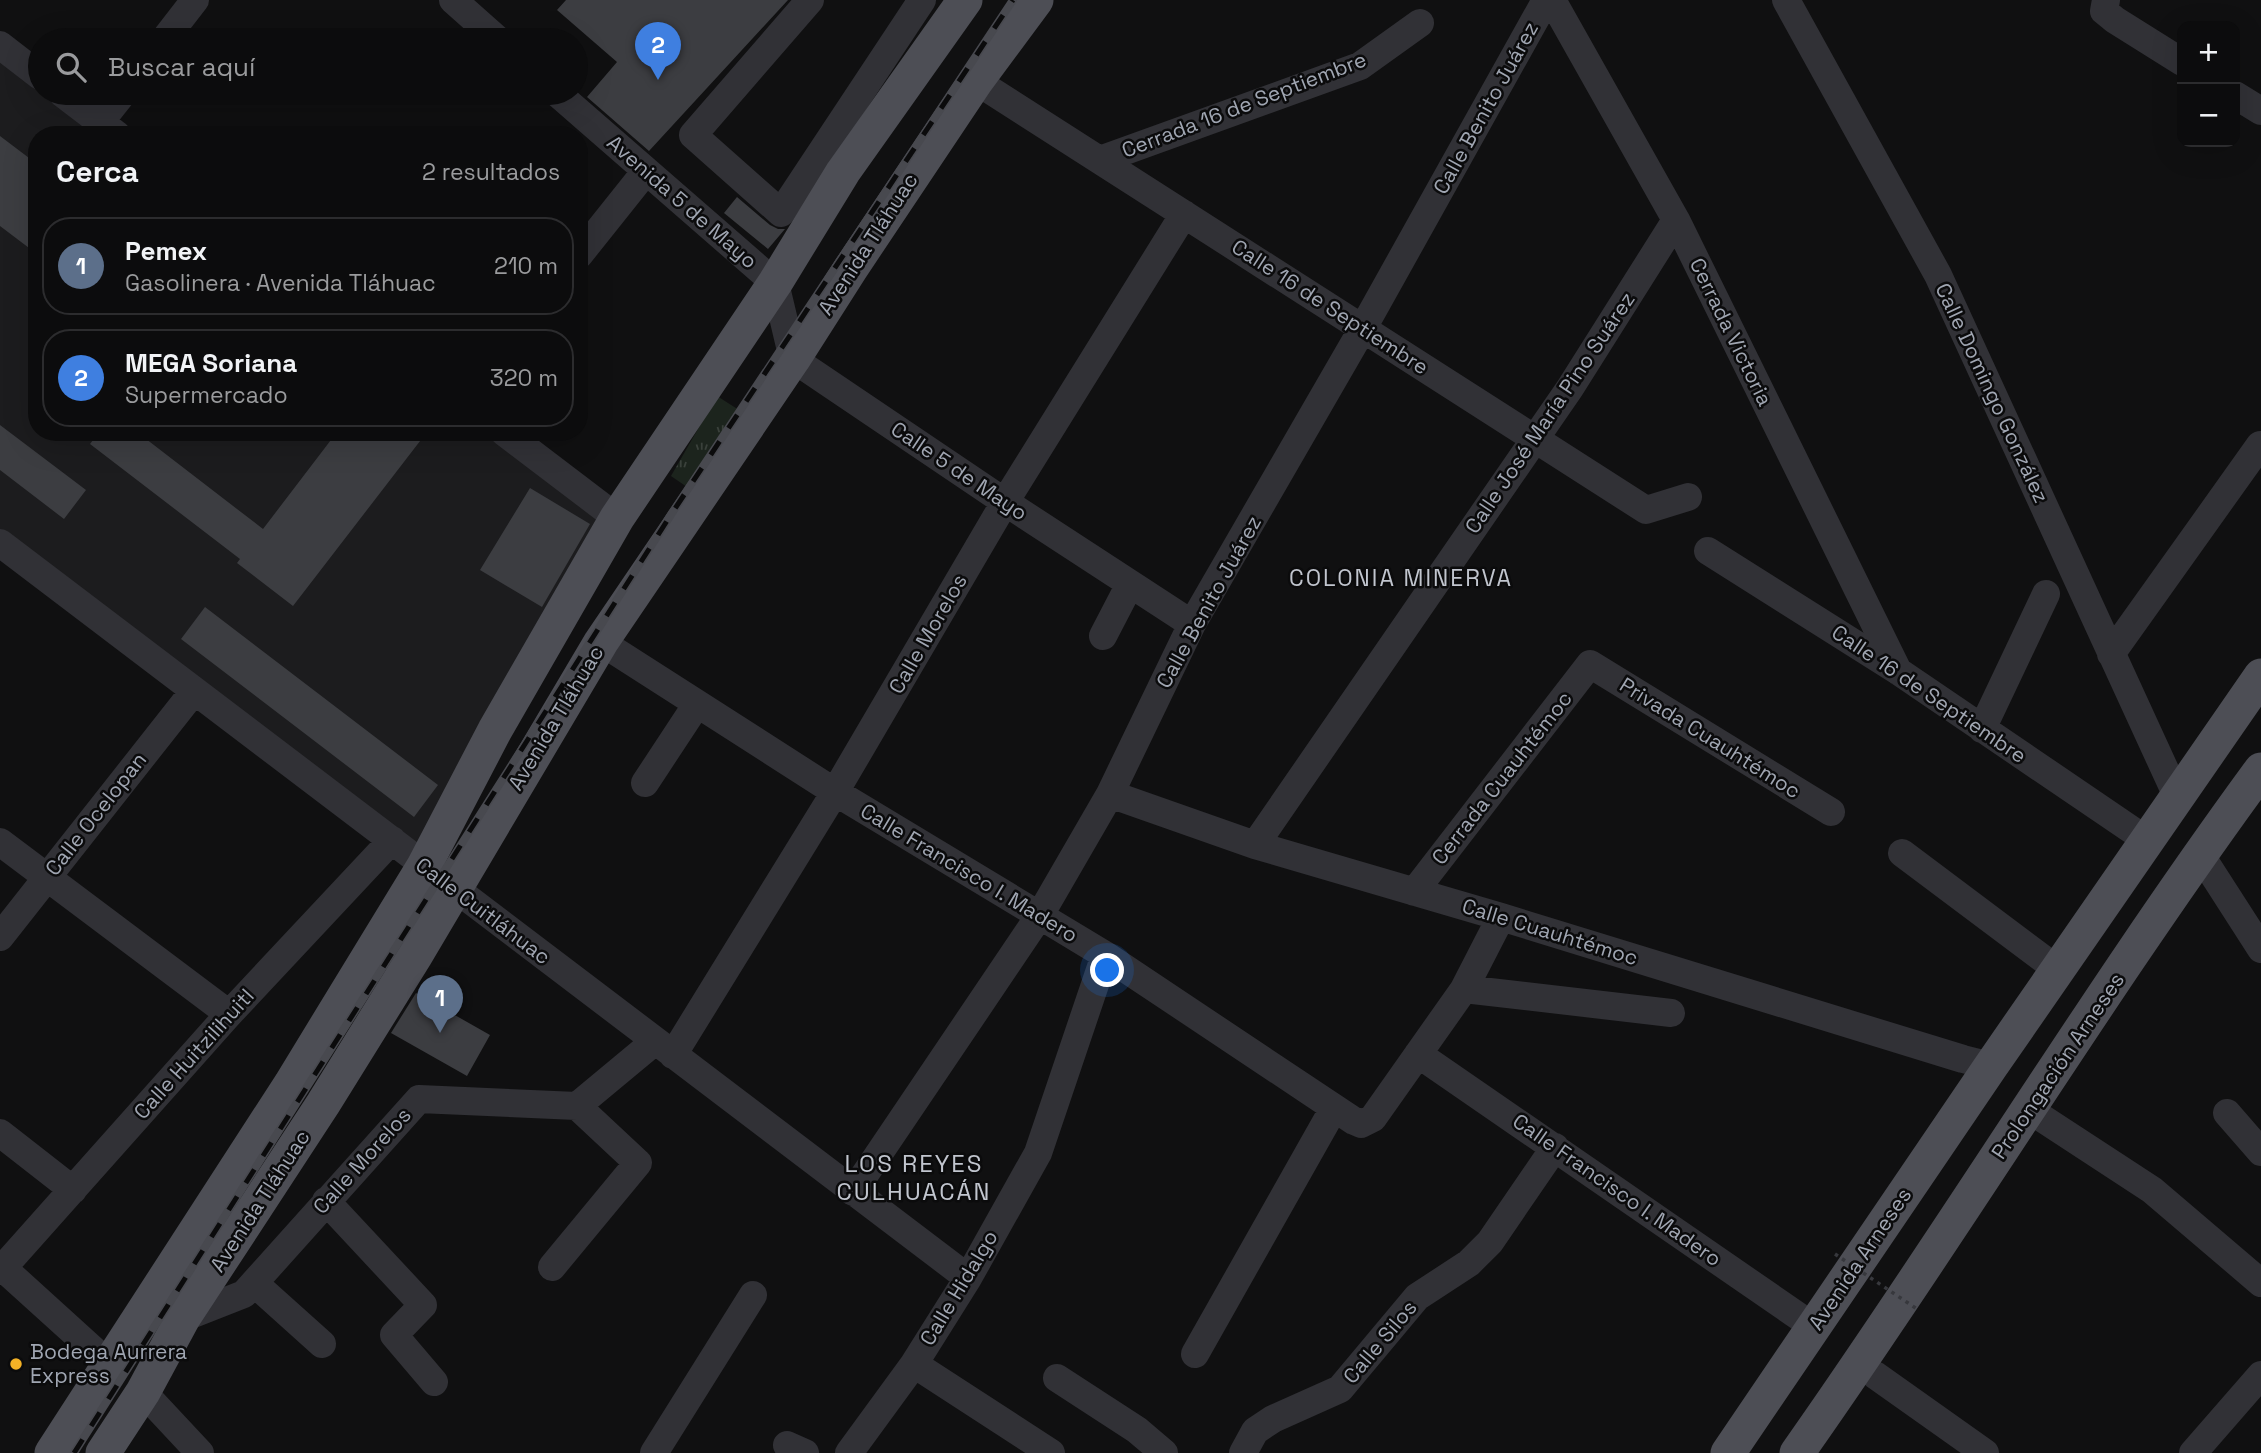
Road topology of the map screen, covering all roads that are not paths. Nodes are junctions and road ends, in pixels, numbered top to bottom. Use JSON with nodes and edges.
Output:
{"nodes":[{"id":1,"x":195,"y":0,"type":"edge"},
{"id":2,"x":453,"y":0,"type":"edge"},
{"id":3,"x":810,"y":0,"type":"edge"},
{"id":4,"x":922,"y":0,"type":"edge"},
{"id":5,"x":965,"y":0,"type":"edge"},
{"id":6,"x":1036,"y":0,"type":"edge"},
{"id":7,"x":1546,"y":0,"type":"edge"},
{"id":8,"x":1552,"y":0,"type":"edge"},
{"id":9,"x":2106,"y":0,"type":"edge"},
{"id":10,"x":1798,"y":6,"type":"edge"},
{"id":11,"x":1420,"y":23,"type":"dead end"},
{"id":12,"x":173,"y":28,"type":"edge"},
{"id":13,"x":484,"y":28,"type":"edge"},
{"id":14,"x":944,"y":30,"type":"junction"},
{"id":15,"x":0,"y":45,"type":"edge"},
{"id":16,"x":2177,"y":59,"type":"edge"},
{"id":17,"x":28,"y":67,"type":"edge"},
{"id":18,"x":878,"y":69,"type":"junction"},
{"id":19,"x":976,"y":81,"type":"junction"},
{"id":20,"x":2240,"y":98,"type":"edge"},
{"id":21,"x":78,"y":105,"type":"edge"},
{"id":22,"x":118,"y":105,"type":"edge"},
{"id":23,"x":571,"y":105,"type":"edge"},
{"id":24,"x":2261,"y":111,"type":"edge"},
{"id":25,"x":844,"y":118,"type":"junction"},
{"id":26,"x":106,"y":126,"type":"edge"},
{"id":27,"x":110,"y":126,"type":"edge"},
{"id":28,"x":1100,"y":160,"type":"junction"},
{"id":29,"x":646,"y":172,"type":"junction"},
{"id":30,"x":843,"y":172,"type":"junction"},
{"id":31,"x":1184,"y":214,"type":"junction"},
{"id":32,"x":1676,"y":220,"type":"junction"},
{"id":33,"x":803,"y":240,"type":"junction"},
{"id":34,"x":588,"y":244,"type":"edge"},
{"id":35,"x":851,"y":268,"type":"junction"},
{"id":36,"x":775,"y":283,"type":"junction"},
{"id":37,"x":1363,"y":328,"type":"junction"},
{"id":38,"x":793,"y":359,"type":"junction"},
{"id":39,"x":1535,"y":440,"type":"junction"},
{"id":40,"x":516,"y":441,"type":"edge"},
{"id":41,"x":2260,"y":445,"type":"edge"},
{"id":42,"x":1688,"y":497,"type":"dead end"},
{"id":43,"x":1005,"y":502,"type":"junction"},
{"id":44,"x":617,"y":518,"type":"junction"},
{"id":45,"x":0,"y":543,"type":"edge"},
{"id":46,"x":1708,"y":551,"type":"dead end"},
{"id":47,"x":1130,"y":584,"type":"junction"},
{"id":48,"x":2046,"y":594,"type":"dead end"},
{"id":49,"x":1192,"y":624,"type":"junction"},
{"id":50,"x":1103,"y":636,"type":"dead end"},
{"id":51,"x":601,"y":642,"type":"junction"},
{"id":52,"x":2111,"y":654,"type":"junction"},
{"id":53,"x":1590,"y":664,"type":"joint"},
{"id":54,"x":1898,"y":671,"type":"junction"},
{"id":55,"x":2261,"y":676,"type":"edge"},
{"id":56,"x":194,"y":691,"type":"junction"},
{"id":57,"x":697,"y":704,"type":"junction"},
{"id":58,"x":1982,"y":729,"type":"junction"},
{"id":59,"x":2261,"y":770,"type":"edge"},
{"id":60,"x":645,"y":783,"type":"dead end"},
{"id":61,"x":835,"y":792,"type":"junction"},
{"id":62,"x":1110,"y":793,"type":"junction"},
{"id":63,"x":2177,"y":796,"type":"junction"},
{"id":64,"x":1831,"y":812,"type":"dead end"},
{"id":65,"x":392,"y":840,"type":"junction"},
{"id":66,"x":2148,"y":841,"type":"junction"},
{"id":67,"x":0,"y":842,"type":"edge"},
{"id":68,"x":1255,"y":845,"type":"junction"},
{"id":69,"x":1902,"y":853,"type":"dead end"},
{"id":70,"x":2200,"y":854,"type":"junction"},
{"id":71,"x":424,"y":866,"type":"junction"},
{"id":72,"x":46,"y":877,"type":"junction"},
{"id":73,"x":454,"y":889,"type":"junction"},
{"id":74,"x":1414,"y":892,"type":"junction"},
{"id":75,"x":1040,"y":915,"type":"junction"},
{"id":76,"x":1501,"y":917,"type":"junction"},
{"id":77,"x":0,"y":937,"type":"edge"},
{"id":78,"x":2261,"y":949,"type":"edge"},
{"id":79,"x":1105,"y":955,"type":"junction"},
{"id":80,"x":2058,"y":970,"type":"junction"},
{"id":81,"x":1464,"y":989,"type":"junction"},
{"id":82,"x":1671,"y":1013,"type":"dead end"},
{"id":83,"x":229,"y":1014,"type":"junction"},
{"id":84,"x":664,"y":1048,"type":"junction"},
{"id":85,"x":1418,"y":1054,"type":"junction"},
{"id":86,"x":1991,"y":1066,"type":"junction"},
{"id":87,"x":291,"y":1084,"type":"junction"},
{"id":88,"x":323,"y":1104,"type":"junction"},
{"id":89,"x":577,"y":1106,"type":"junction"},
{"id":90,"x":1334,"y":1108,"type":"junction"},
{"id":91,"x":2028,"y":1109,"type":"junction"},
{"id":92,"x":2227,"y":1113,"type":"dead end"},
{"id":93,"x":0,"y":1133,"type":"edge"},
{"id":94,"x":1555,"y":1147,"type":"junction"},
{"id":95,"x":2261,"y":1152,"type":"edge"},
{"id":96,"x":73,"y":1190,"type":"junction"},
{"id":97,"x":853,"y":1192,"type":"junction"},
{"id":98,"x":326,"y":1201,"type":"junction"},
{"id":99,"x":552,"y":1267,"type":"dead end"},
{"id":100,"x":1,"y":1269,"type":"edge"},
{"id":101,"x":968,"y":1278,"type":"junction"},
{"id":102,"x":254,"y":1283,"type":"junction"},
{"id":103,"x":2261,"y":1283,"type":"edge"},
{"id":104,"x":753,"y":1296,"type":"dead end"},
{"id":105,"x":183,"y":1318,"type":"junction"},
{"id":106,"x":1814,"y":1326,"type":"junction"},
{"id":107,"x":321,"y":1345,"type":"dead end"},
{"id":108,"x":1195,"y":1354,"type":"dead end"},
{"id":109,"x":914,"y":1364,"type":"junction"},
{"id":110,"x":110,"y":1365,"type":"junction"},
{"id":111,"x":1867,"y":1370,"type":"junction"},
{"id":112,"x":2261,"y":1375,"type":"edge"},
{"id":113,"x":1057,"y":1378,"type":"dead end"},
{"id":114,"x":434,"y":1382,"type":"dead end"},
{"id":115,"x":143,"y":1392,"type":"junction"},
{"id":116,"x":52,"y":1453,"type":"edge"},
{"id":117,"x":103,"y":1453,"type":"edge"},
{"id":118,"x":200,"y":1453,"type":"edge"},
{"id":119,"x":654,"y":1453,"type":"edge"},
{"id":120,"x":849,"y":1453,"type":"edge"},
{"id":121,"x":1051,"y":1453,"type":"edge"},
{"id":122,"x":1164,"y":1453,"type":"edge"},
{"id":123,"x":1243,"y":1453,"type":"edge"},
{"id":124,"x":1728,"y":1453,"type":"edge"},
{"id":125,"x":1797,"y":1453,"type":"edge"},
{"id":126,"x":1985,"y":1453,"type":"edge"},
{"id":127,"x":2193,"y":1453,"type":"edge"}],
"edges":[{"from":1,"to":12,"type":"street"},
{"from":2,"to":13,"type":"street"},
{"from":3,"to":25,"type":"street"},
{"from":4,"to":18,"type":"street"},
{"from":5,"to":14,"type":"main road","name":"Avenida Tláhuac"},
{"from":6,"to":19,"type":"main road","name":"Avenida Tláhuac"},
{"from":7,"to":37,"type":"street","name":"Calle Benito Juárez"},
{"from":8,"to":32,"type":"street","name":"Cerrada Victoria"},
{"from":9,"to":16,"type":"street"},
{"from":10,"to":52,"type":"street","name":"Calle Domingo González"},
{"from":11,"to":28,"type":"street","name":"Cerrada 16 de Septiembre"},
{"from":14,"to":18,"type":"street"},
{"from":14,"to":30,"type":"main road","name":"Avenida Tláhuac"},
{"from":15,"to":17,"type":"street"},
{"from":18,"to":25,"type":"street"},
{"from":19,"to":28,"type":"street","name":"Calle 16 de Septiembre"},
{"from":19,"to":35,"type":"main road","name":"Avenida Tláhuac"},
{"from":20,"to":24,"type":"street"},
{"from":21,"to":26,"type":"street"},
{"from":22,"to":27,"type":"street"},
{"from":23,"to":29,"type":"street","name":"Avenida 5 de Mayo"},
{"from":25,"to":30,"type":"street"},
{"from":28,"to":31,"type":"street","name":"Calle 16 de Septiembre"},
{"from":29,"to":34,"type":"street"},
{"from":29,"to":36,"type":"street","name":"Avenida 5 de Mayo"},
{"from":30,"to":33,"type":"main road","name":"Avenida Tláhuac"},
{"from":31,"to":37,"type":"street","name":"Calle 16 de Septiembre"},
{"from":31,"to":43,"type":"street","name":"Calle Morelos"},
{"from":32,"to":39,"type":"street","name":"Calle José María Pino Suárez"},
{"from":32,"to":54,"type":"street","name":"Cerrada Victoria"},
{"from":33,"to":35,"type":"main road"},
{"from":33,"to":36,"type":"main road","name":"Avenida Tláhuac"},
{"from":35,"to":38,"type":"main road","name":"Avenida Tláhuac"},
{"from":36,"to":38,"type":"street"},
{"from":36,"to":44,"type":"main road","name":"Avenida Tláhuac"},
{"from":37,"to":39,"type":"street","name":"Calle 16 de Septiembre"},
{"from":37,"to":49,"type":"street","name":"Calle Benito Juárez"},
{"from":38,"to":43,"type":"street","name":"Calle 5 de Mayo"},
{"from":38,"to":51,"type":"main road","name":"Avenida Tláhuac"},
{"from":39,"to":42,"type":"street","name":"Calle 16 de Septiembre"},
{"from":39,"to":68,"type":"street","name":"Calle José María Pino Suárez"},
{"from":40,"to":44,"type":"street"},
{"from":41,"to":52,"type":"street"},
{"from":43,"to":47,"type":"street","name":"Calle 5 de Mayo"},
{"from":43,"to":61,"type":"street","name":"Calle Morelos"},
{"from":44,"to":71,"type":"main road","name":"Avenida Tláhuac"},
{"from":45,"to":56,"type":"street","name":"Calle Cuitláhuac"},
{"from":46,"to":54,"type":"street","name":"Calle 16 de Septiembre"},
{"from":47,"to":49,"type":"street","name":"Calle 5 de Mayo"},
{"from":47,"to":50,"type":"street"},
{"from":48,"to":58,"type":"street"},
{"from":49,"to":62,"type":"street","name":"Calle Benito Juárez"},
{"from":51,"to":57,"type":"street","name":"Calle Francisco I. Madero"},
{"from":51,"to":73,"type":"main road","name":"Avenida Tláhuac"},
{"from":52,"to":63,"type":"street","name":"Calle Domingo González"},
{"from":53,"to":64,"type":"street","name":"Privada Cuauhtémoc"},
{"from":53,"to":74,"type":"street","name":"Cerrada Cuauhtémoc"},
{"from":54,"to":58,"type":"street","name":"Calle 16 de Septiembre"},
{"from":55,"to":63,"type":"main road"},
{"from":56,"to":65,"type":"street","name":"Calle Cuitláhuac"},
{"from":56,"to":72,"type":"street","name":"Calle Ocelopan"},
{"from":57,"to":60,"type":"street"},
{"from":57,"to":61,"type":"street","name":"Calle Francisco I. Madero"},
{"from":58,"to":66,"type":"street","name":"Calle 16 de Septiembre"},
{"from":59,"to":70,"type":"main road","name":"Prolongación Arneses"},
{"from":61,"to":75,"type":"street","name":"Calle Francisco I. Madero"},
{"from":61,"to":84,"type":"street","name":"Calle Morelos"},
{"from":62,"to":68,"type":"street","name":"Calle Cuauhtémoc"},
{"from":62,"to":75,"type":"street","name":"Calle Benito Juárez"},
{"from":63,"to":66,"type":"main road"},
{"from":65,"to":71,"type":"street","name":"Calle Cuitláhuac"},
{"from":65,"to":83,"type":"street","name":"Calle Huitzilihuitl"},
{"from":66,"to":80,"type":"main road"},
{"from":67,"to":72,"type":"street"},
{"from":68,"to":74,"type":"street","name":"Calle Cuauhtémoc"},
{"from":69,"to":80,"type":"street"},
{"from":70,"to":78,"type":"street"},
{"from":70,"to":91,"type":"main road","name":"Prolongación Arneses"},
{"from":71,"to":73,"type":"street","name":"Calle Cuitláhuac"},
{"from":71,"to":87,"type":"main road","name":"Avenida Tláhuac"},
{"from":72,"to":77,"type":"street","name":"Calle Ocelopan"},
{"from":72,"to":83,"type":"street"},
{"from":73,"to":84,"type":"street","name":"Calle Cuitláhuac"},
{"from":73,"to":88,"type":"main road","name":"Avenida Tláhuac"},
{"from":74,"to":76,"type":"street","name":"Calle Cuauhtémoc"},
{"from":75,"to":79,"type":"street","name":"Calle Francisco I. Madero"},
{"from":75,"to":97,"type":"street","name":"Calle Benito Juárez"},
{"from":76,"to":81,"type":"street","name":"Calle Francisco I. Madero"},
{"from":76,"to":86,"type":"street","name":"Calle Cuauhtémoc"},
{"from":79,"to":90,"type":"street","name":"Calle Francisco I. Madero"},
{"from":79,"to":101,"type":"street","name":"Calle Hidalgo"},
{"from":80,"to":86,"type":"main road"},
{"from":81,"to":82,"type":"street"},
{"from":81,"to":85,"type":"street","name":"Calle Francisco I. Madero"},
{"from":83,"to":96,"type":"street","name":"Calle Huitzilihuitl"},
{"from":84,"to":89,"type":"street","name":"Calle Morelos"},
{"from":84,"to":97,"type":"street","name":"Calle Cuitláhuac"},
{"from":85,"to":90,"type":"street","name":"Calle Francisco I. Madero"},
{"from":85,"to":94,"type":"street","name":"Calle Francisco I. Madero"},
{"from":86,"to":106,"type":"main road","name":"Avenida Arneses"},
{"from":87,"to":88,"type":"main road"},
{"from":87,"to":110,"type":"main road","name":"Avenida Tláhuac"},
{"from":88,"to":105,"type":"main road","name":"Avenida Tláhuac"},
{"from":89,"to":98,"type":"street","name":"Calle Morelos"},
{"from":89,"to":99,"type":"street"},
{"from":90,"to":108,"type":"street"},
{"from":91,"to":103,"type":"street"},
{"from":91,"to":111,"type":"main road","name":"Prolongación Arneses"},
{"from":92,"to":95,"type":"street"},
{"from":93,"to":96,"type":"street"},
{"from":94,"to":106,"type":"street","name":"Calle Francisco I. Madero"},
{"from":94,"to":123,"type":"street","name":"Calle Silos"},
{"from":96,"to":100,"type":"street","name":"Calle Huitzilihuitl"},
{"from":97,"to":101,"type":"street","name":"Calle Cuitláhuac"},
{"from":98,"to":102,"type":"street","name":"Calle Morelos"},
{"from":98,"to":114,"type":"street"},
{"from":100,"to":110,"type":"street"},
{"from":101,"to":109,"type":"street","name":"Calle Hidalgo"},
{"from":102,"to":105,"type":"street","name":"Calle Morelos"},
{"from":102,"to":107,"type":"street"},
{"from":104,"to":119,"type":"street"},
{"from":105,"to":115,"type":"main road","name":"Avenida Tláhuac"},
{"from":106,"to":124,"type":"main road","name":"Avenida Arneses"},
{"from":109,"to":120,"type":"street","name":"Calle Hidalgo"},
{"from":109,"to":121,"type":"street"},
{"from":110,"to":116,"type":"main road","name":"Avenida Tláhuac"},
{"from":111,"to":125,"type":"main road"},
{"from":111,"to":126,"type":"street"},
{"from":112,"to":127,"type":"street"},
{"from":113,"to":122,"type":"street"},
{"from":115,"to":117,"type":"main road","name":"Avenida Tláhuac"},
{"from":115,"to":118,"type":"street"}]}
